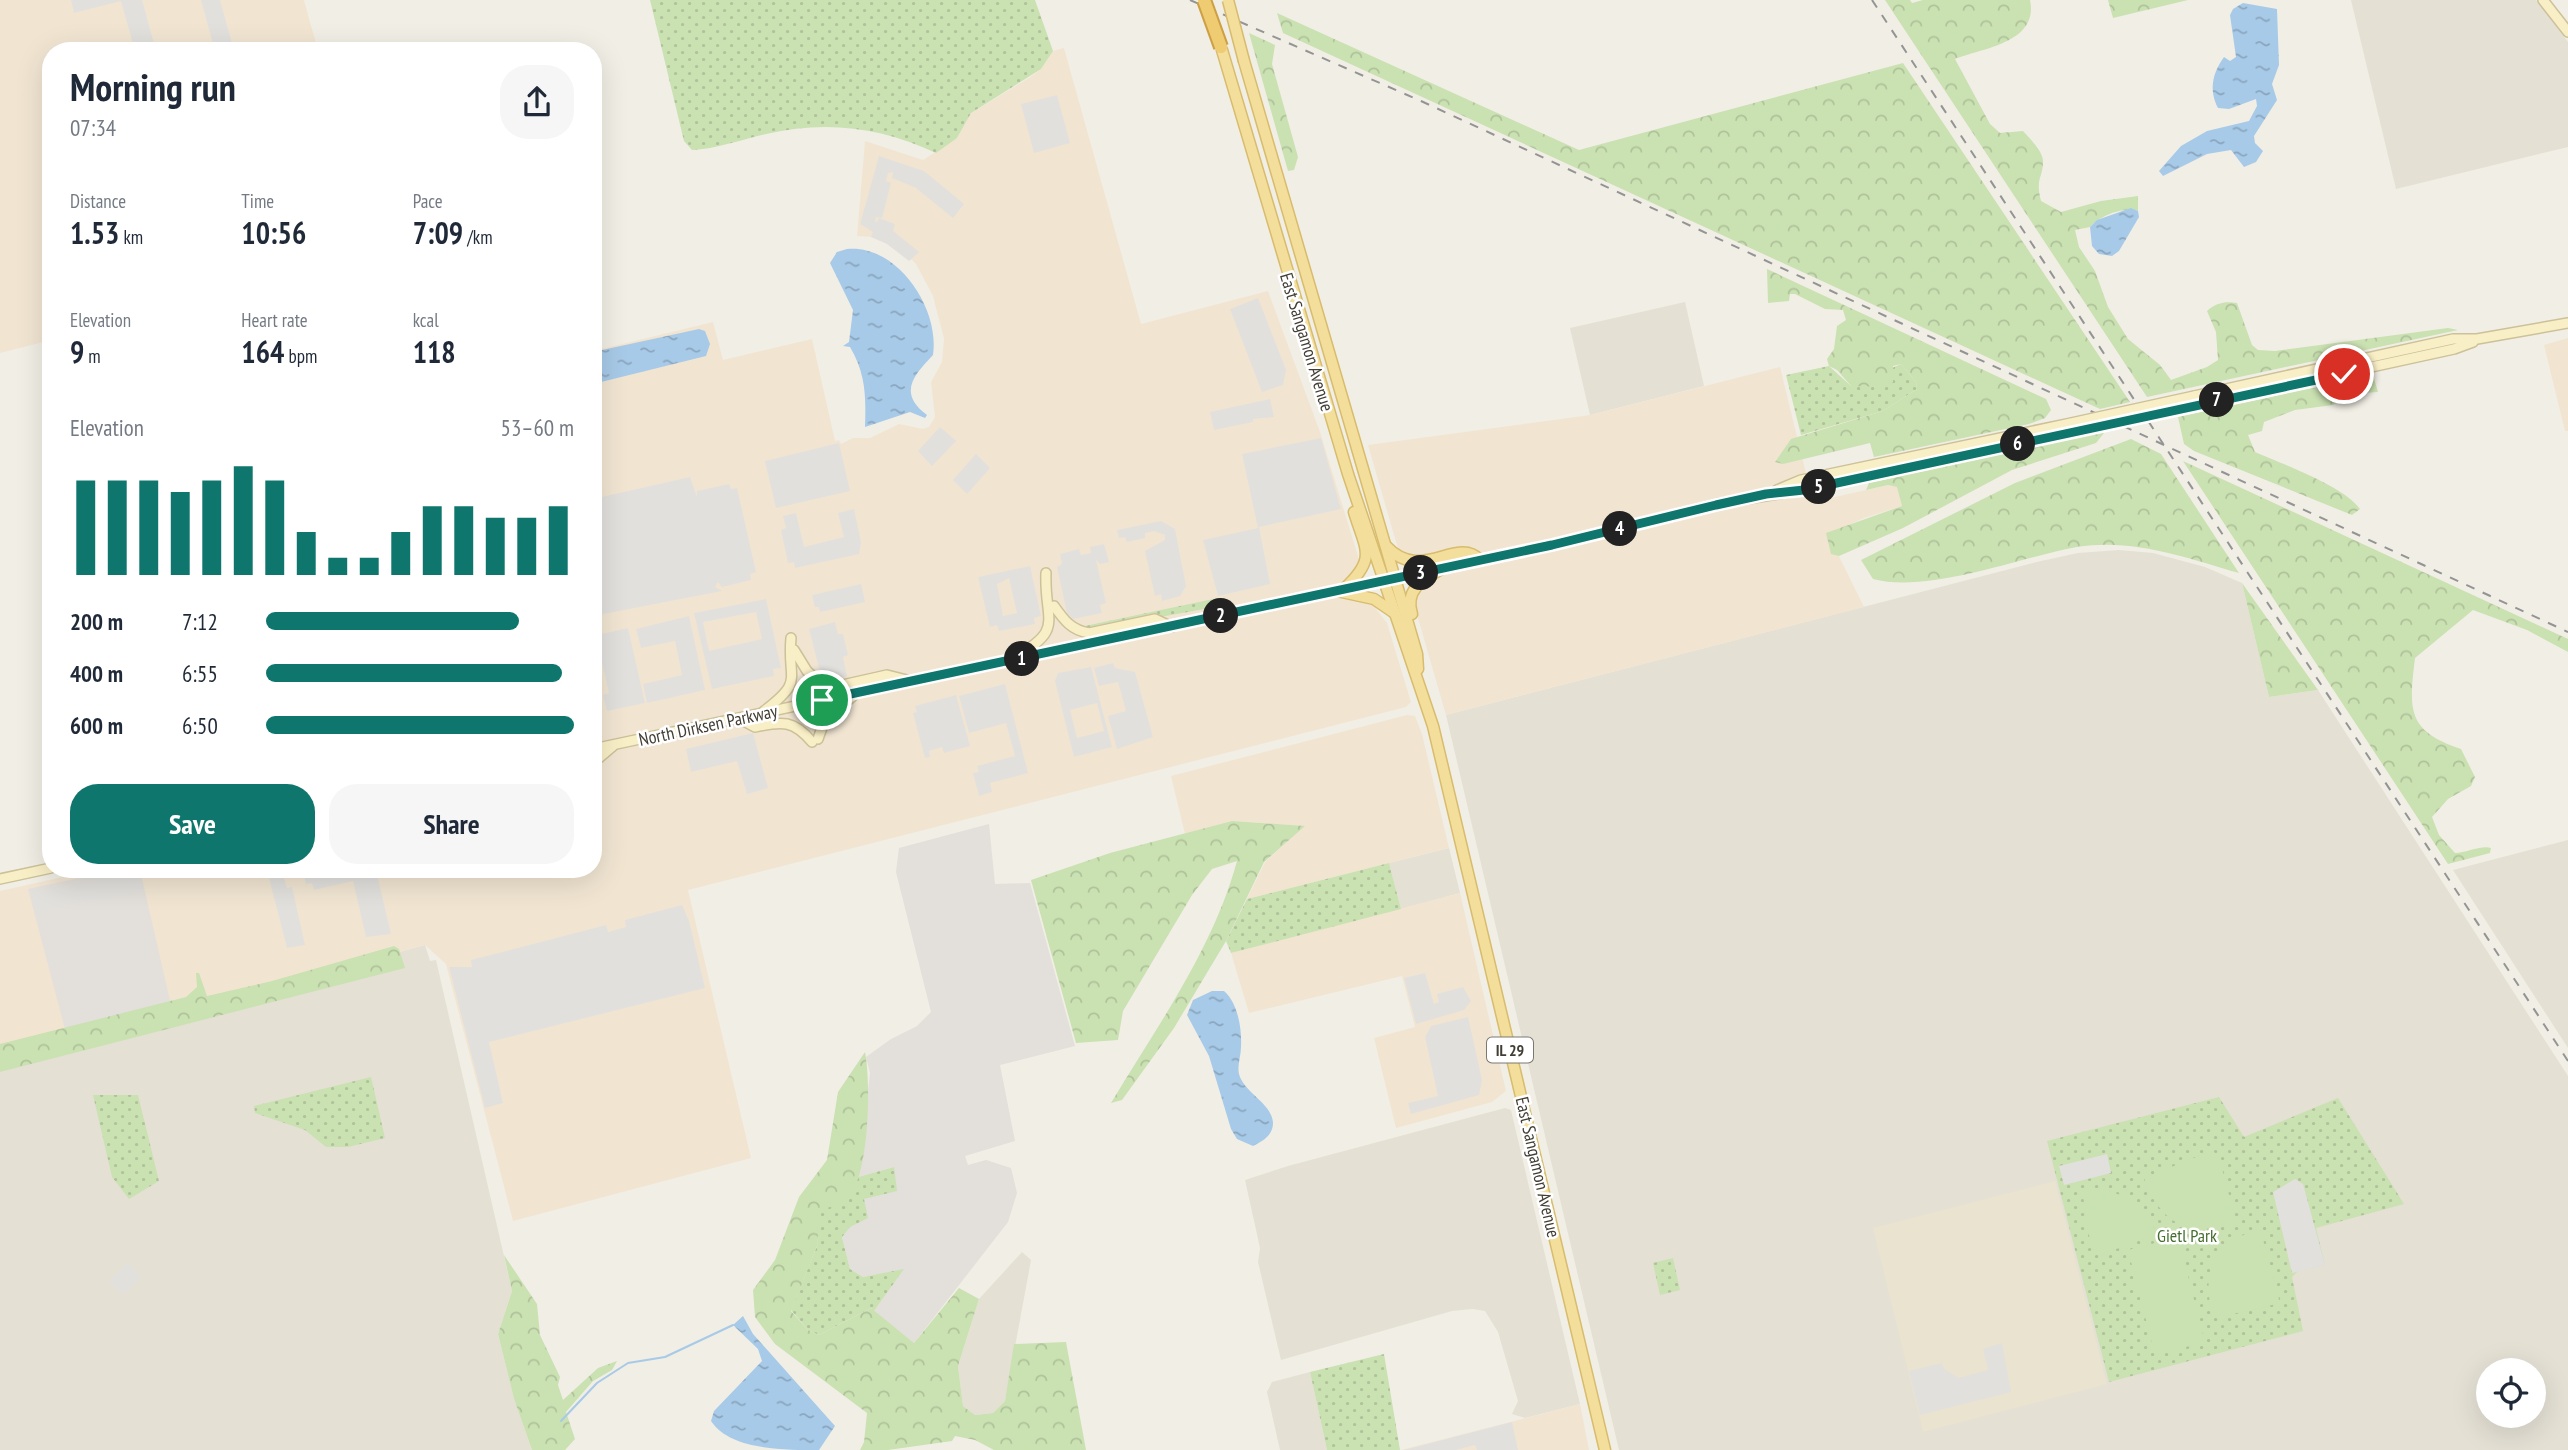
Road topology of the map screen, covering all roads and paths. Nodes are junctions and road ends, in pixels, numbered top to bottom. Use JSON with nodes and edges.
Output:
{"nodes":[{"id":1,"x":1205,"y":0,"type":"edge"},
{"id":2,"x":1228,"y":0,"type":"edge"},
{"id":3,"x":2543,"y":0,"type":"edge"},
{"id":4,"x":2568,"y":32,"type":"edge"},
{"id":5,"x":1221,"y":49,"type":"joint"},
{"id":6,"x":2568,"y":323,"type":"edge"},
{"id":7,"x":2477,"y":340,"type":"junction"},
{"id":8,"x":1348,"y":474,"type":"junction"},
{"id":9,"x":1766,"y":494,"type":"junction"},
{"id":10,"x":1385,"y":546,"type":"junction"},
{"id":11,"x":1480,"y":560,"type":"junction"},
{"id":12,"x":1443,"y":568,"type":"junction"},
{"id":13,"x":1046,"y":573,"type":"dead end"},
{"id":14,"x":1389,"y":579,"type":"junction"},
{"id":15,"x":1340,"y":590,"type":"junction"},
{"id":16,"x":1054,"y":606,"type":"dead end"},
{"id":17,"x":1393,"y":612,"type":"junction"},
{"id":18,"x":1172,"y":627,"type":"junction"},
{"id":19,"x":791,"y":638,"type":"dead end"},
{"id":20,"x":794,"y":650,"type":"dead end"},
{"id":21,"x":1417,"y":654,"type":"junction"},
{"id":22,"x":1004,"y":664,"type":"junction"},
{"id":23,"x":912,"y":681,"type":"junction"},
{"id":24,"x":1420,"y":681,"type":"junction"},
{"id":25,"x":857,"y":692,"type":"junction"},
{"id":26,"x":759,"y":714,"type":"junction"},
{"id":27,"x":740,"y":719,"type":"junction"},
{"id":28,"x":615,"y":745,"type":"junction"},
{"id":29,"x":602,"y":747,"type":"edge"},
{"id":30,"x":602,"y":756,"type":"edge"},
{"id":31,"x":42,"y":870,"type":"edge"},
{"id":32,"x":0,"y":879,"type":"edge"},
{"id":33,"x":1605,"y":1450,"type":"edge"}],
"edges":[{"from":1,"to":5,"type":"highway","bridge":true},
{"from":2,"to":10,"type":"main road","name":"East Sangamon Avenue","bridge":true},
{"from":3,"to":4,"type":"main road"},
{"from":5,"to":8,"type":"main road","name":"East Sangamon Avenue"},
{"from":6,"to":7,"type":"main road","name":"North Dirksen Parkway"},
{"from":7,"to":9,"type":"main road","name":"North Dirksen Parkway","bridge":true},
{"from":7,"to":9,"type":"main road","name":"North Dirksen Parkway","bridge":true},
{"from":8,"to":14,"type":"main road","name":"East Sangamon Avenue"},
{"from":8,"to":15,"type":"main road"},
{"from":9,"to":11,"type":"main road","name":"North Dirksen Parkway"},
{"from":10,"to":11,"type":"main road"},
{"from":10,"to":14,"type":"main road","name":"East Sangamon Avenue"},
{"from":11,"to":12,"type":"main road","name":"North Dirksen Parkway"},
{"from":12,"to":14,"type":"main road","name":"North Dirksen Parkway"},
{"from":12,"to":21,"type":"main road"},
{"from":13,"to":22,"type":"main road"},
{"from":14,"to":15,"type":"main road","name":"North Dirksen Parkway"},
{"from":14,"to":17,"type":"main road","name":"East Sangamon Avenue","number":"IL 29"},
{"from":14,"to":21,"type":"main road","name":"East Sangamon Avenue","number":"IL 29"},
{"from":15,"to":17,"type":"main road"},
{"from":15,"to":18,"type":"main road","name":"North Dirksen Parkway"},
{"from":16,"to":18,"type":"main road"},
{"from":17,"to":24,"type":"main road","name":"East Sangamon Avenue","number":"IL 29"},
{"from":18,"to":22,"type":"main road","name":"North Dirksen Parkway"},
{"from":19,"to":26,"type":"main road"},
{"from":20,"to":23,"type":"main road"},
{"from":21,"to":24,"type":"main road","name":"East Sangamon Avenue","number":"IL 29"},
{"from":22,"to":23,"type":"main road","name":"North Dirksen Parkway"},
{"from":23,"to":25,"type":"main road","name":"North Dirksen Parkway"},
{"from":24,"to":33,"type":"main road","name":"East Sangamon Avenue","number":"IL 29"},
{"from":25,"to":26,"type":"main road","name":"North Dirksen Parkway"},
{"from":25,"to":27,"type":"main road"},
{"from":26,"to":27,"type":"main road","name":"North Dirksen Parkway"},
{"from":27,"to":28,"type":"main road","name":"North Dirksen Parkway"},
{"from":28,"to":29,"type":"main road","name":"North Dirksen Parkway"},
{"from":28,"to":30,"type":"main road"},
{"from":31,"to":32,"type":"main road"}]}
